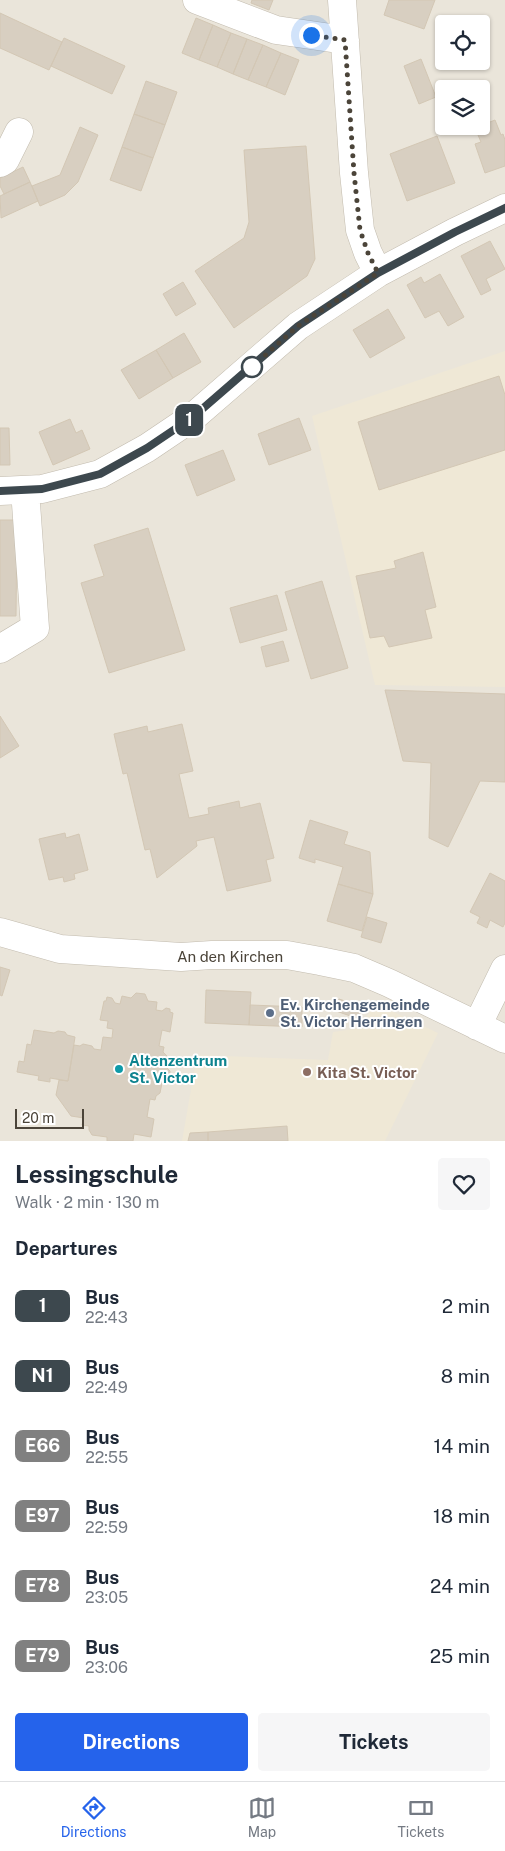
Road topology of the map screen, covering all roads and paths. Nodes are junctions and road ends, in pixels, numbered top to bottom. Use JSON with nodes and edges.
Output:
{"nodes":[{"id":1,"x":197,"y":0,"type":"edge"},
{"id":2,"x":342,"y":0,"type":"edge"},
{"id":3,"x":345,"y":40,"type":"junction"},
{"id":4,"x":19,"y":132,"type":"dead end"},
{"id":5,"x":0,"y":163,"type":"edge"},
{"id":6,"x":505,"y":208,"type":"edge"},
{"id":7,"x":378,"y":273,"type":"junction"},
{"id":8,"x":12,"y":491,"type":"edge"},
{"id":9,"x":0,"y":649,"type":"edge"},
{"id":10,"x":0,"y":932,"type":"edge"},
{"id":11,"x":505,"y":969,"type":"edge"},
{"id":12,"x":477,"y":1026,"type":"junction"},
{"id":13,"x":505,"y":1039,"type":"edge"}],
"edges":[{"from":1,"to":3,"type":"street"},
{"from":2,"to":3,"type":"street"},
{"from":3,"to":7,"type":"street"},
{"from":4,"to":5,"type":"street"},
{"from":6,"to":7,"type":"street"},
{"from":7,"to":8,"type":"street"},
{"from":8,"to":9,"type":"street"},
{"from":10,"to":12,"type":"street","name":"An den Kirchen"},
{"from":11,"to":12,"type":"street"},
{"from":12,"to":13,"type":"street","name":"An den Kirchen"}]}
